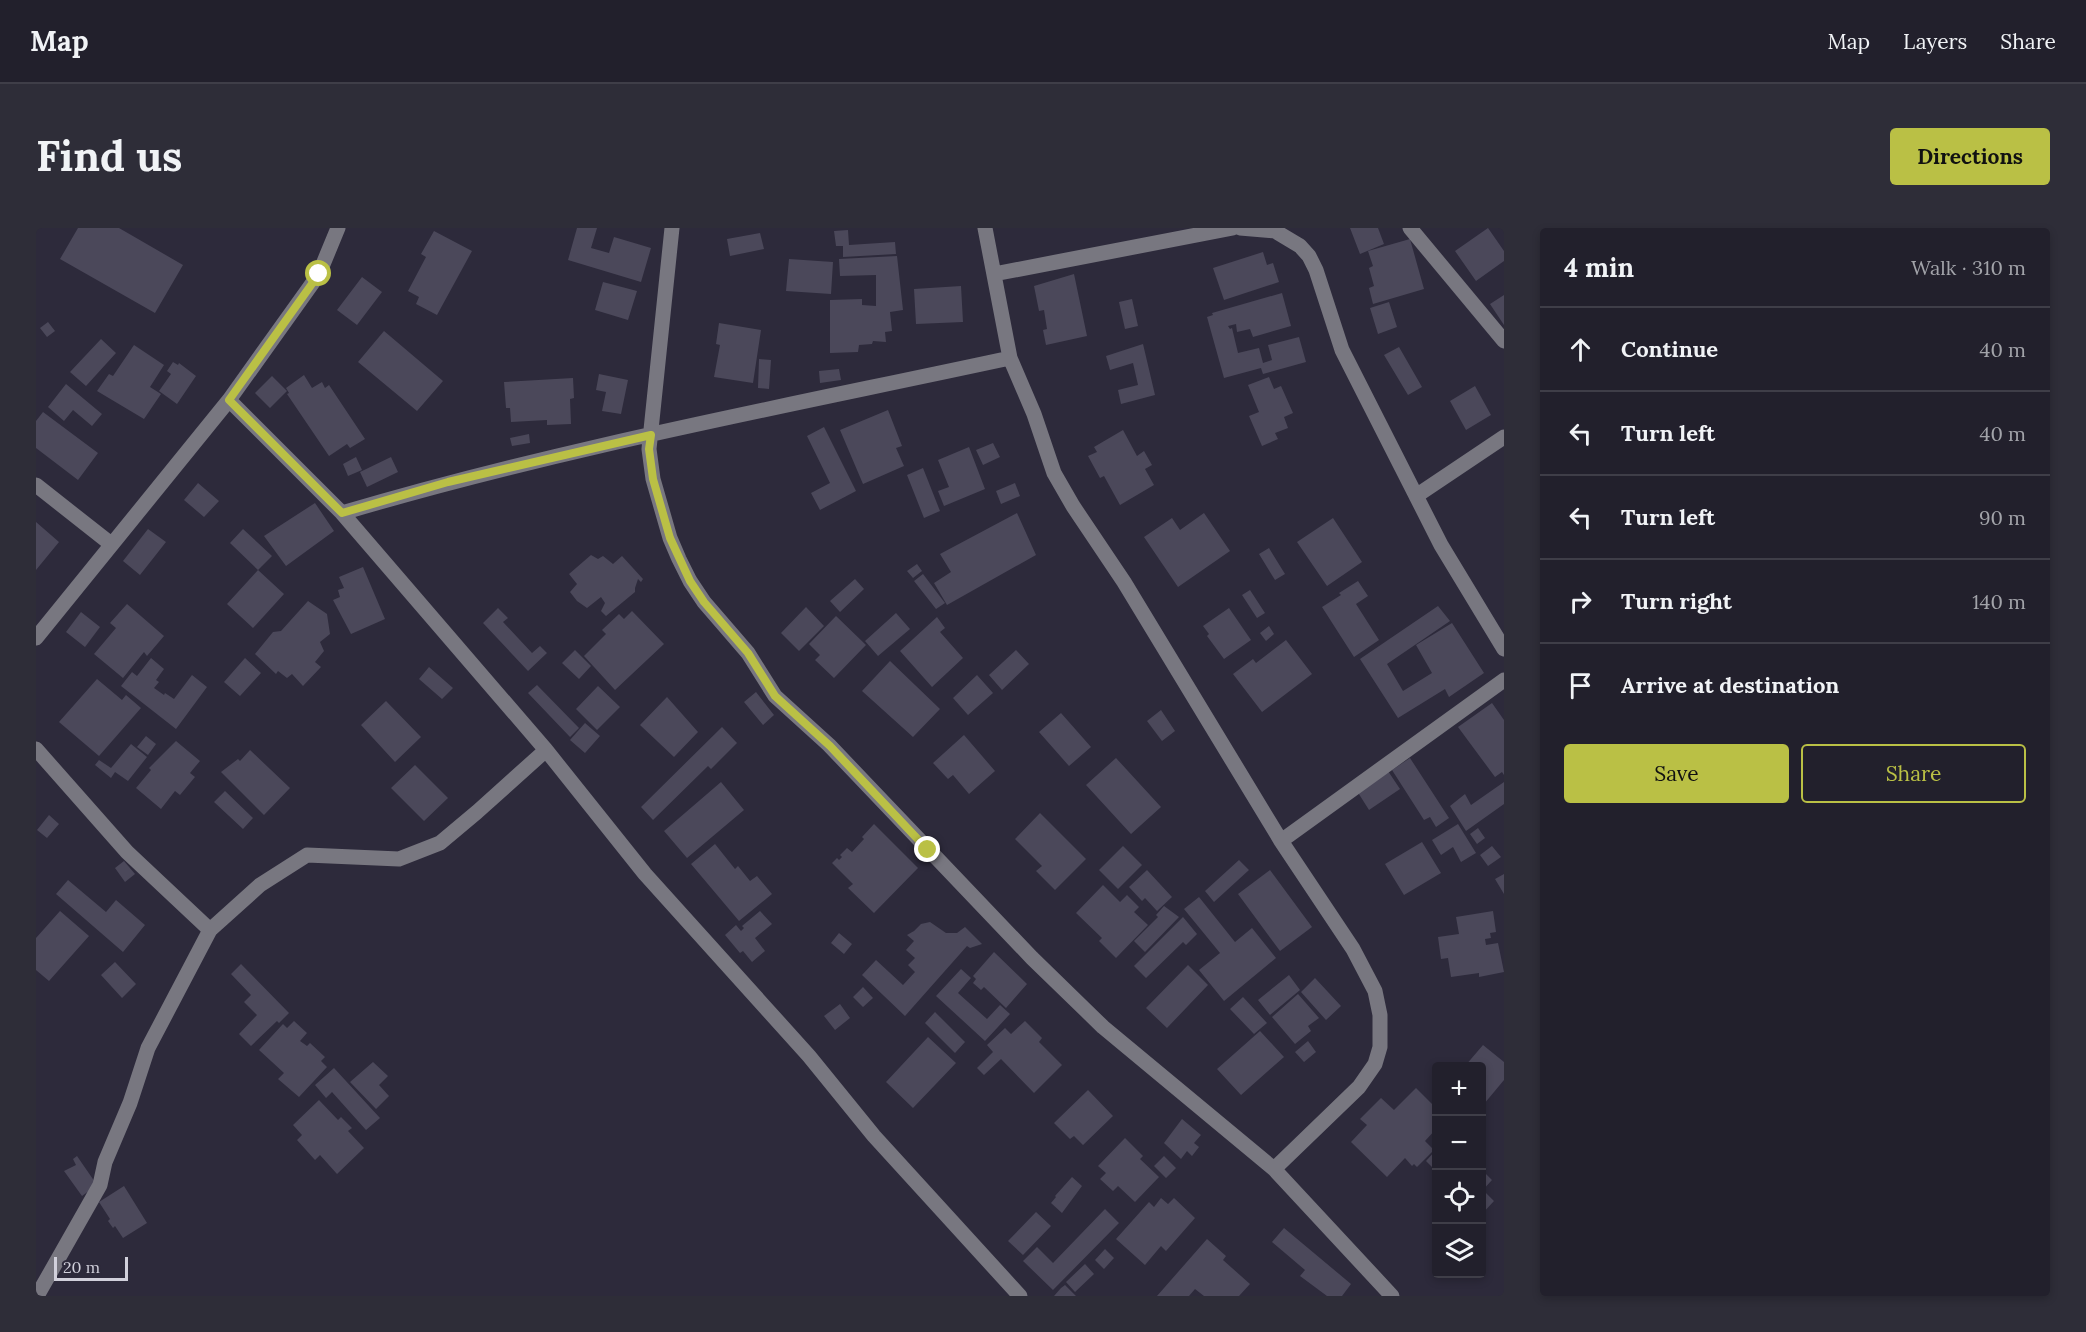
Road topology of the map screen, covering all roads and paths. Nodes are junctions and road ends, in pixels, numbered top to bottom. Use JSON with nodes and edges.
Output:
{"nodes":[{"id":1,"x":338,"y":228,"type":"edge"},
{"id":2,"x":672,"y":228,"type":"edge"},
{"id":3,"x":985,"y":228,"type":"edge"},
{"id":4,"x":1233,"y":228,"type":"edge"},
{"id":5,"x":1240,"y":228,"type":"edge"},
{"id":6,"x":1410,"y":228,"type":"edge"},
{"id":7,"x":1280,"y":230,"type":"edge"},
{"id":8,"x":994,"y":274,"type":"junction"},
{"id":9,"x":1504,"y":341,"type":"edge"},
{"id":10,"x":1010,"y":358,"type":"junction"},
{"id":11,"x":229,"y":400,"type":"junction"},
{"id":12,"x":651,"y":435,"type":"junction"},
{"id":13,"x":1504,"y":437,"type":"edge"},
{"id":14,"x":36,"y":485,"type":"edge"},
{"id":15,"x":1416,"y":496,"type":"junction"},
{"id":16,"x":342,"y":513,"type":"junction"},
{"id":17,"x":111,"y":544,"type":"junction"},
{"id":18,"x":36,"y":638,"type":"edge"},
{"id":19,"x":1504,"y":649,"type":"edge"},
{"id":20,"x":1504,"y":680,"type":"edge"},
{"id":21,"x":36,"y":749,"type":"edge"},
{"id":22,"x":546,"y":750,"type":"junction"},
{"id":23,"x":1281,"y":841,"type":"junction"},
{"id":24,"x":210,"y":930,"type":"junction"},
{"id":25,"x":1274,"y":1169,"type":"junction"},
{"id":26,"x":37,"y":1296,"type":"edge"},
{"id":27,"x":1020,"y":1296,"type":"edge"},
{"id":28,"x":1392,"y":1296,"type":"edge"}],
"edges":[{"from":1,"to":11,"type":"street"},
{"from":2,"to":12,"type":"street"},
{"from":3,"to":8,"type":"street"},
{"from":4,"to":8,"type":"street"},
{"from":5,"to":7,"type":"street"},
{"from":6,"to":9,"type":"street"},
{"from":7,"to":15,"type":"street"},
{"from":8,"to":10,"type":"street"},
{"from":10,"to":12,"type":"street"},
{"from":10,"to":23,"type":"street"},
{"from":11,"to":16,"type":"street"},
{"from":11,"to":17,"type":"street"},
{"from":12,"to":16,"type":"street"},
{"from":12,"to":25,"type":"street"},
{"from":13,"to":15,"type":"street"},
{"from":14,"to":17,"type":"street"},
{"from":15,"to":19,"type":"street"},
{"from":16,"to":22,"type":"street"},
{"from":17,"to":18,"type":"street"},
{"from":20,"to":23,"type":"street"},
{"from":21,"to":24,"type":"street"},
{"from":22,"to":24,"type":"street"},
{"from":22,"to":27,"type":"street"},
{"from":23,"to":25,"type":"street"},
{"from":24,"to":26,"type":"street"},
{"from":25,"to":28,"type":"street"}]}
